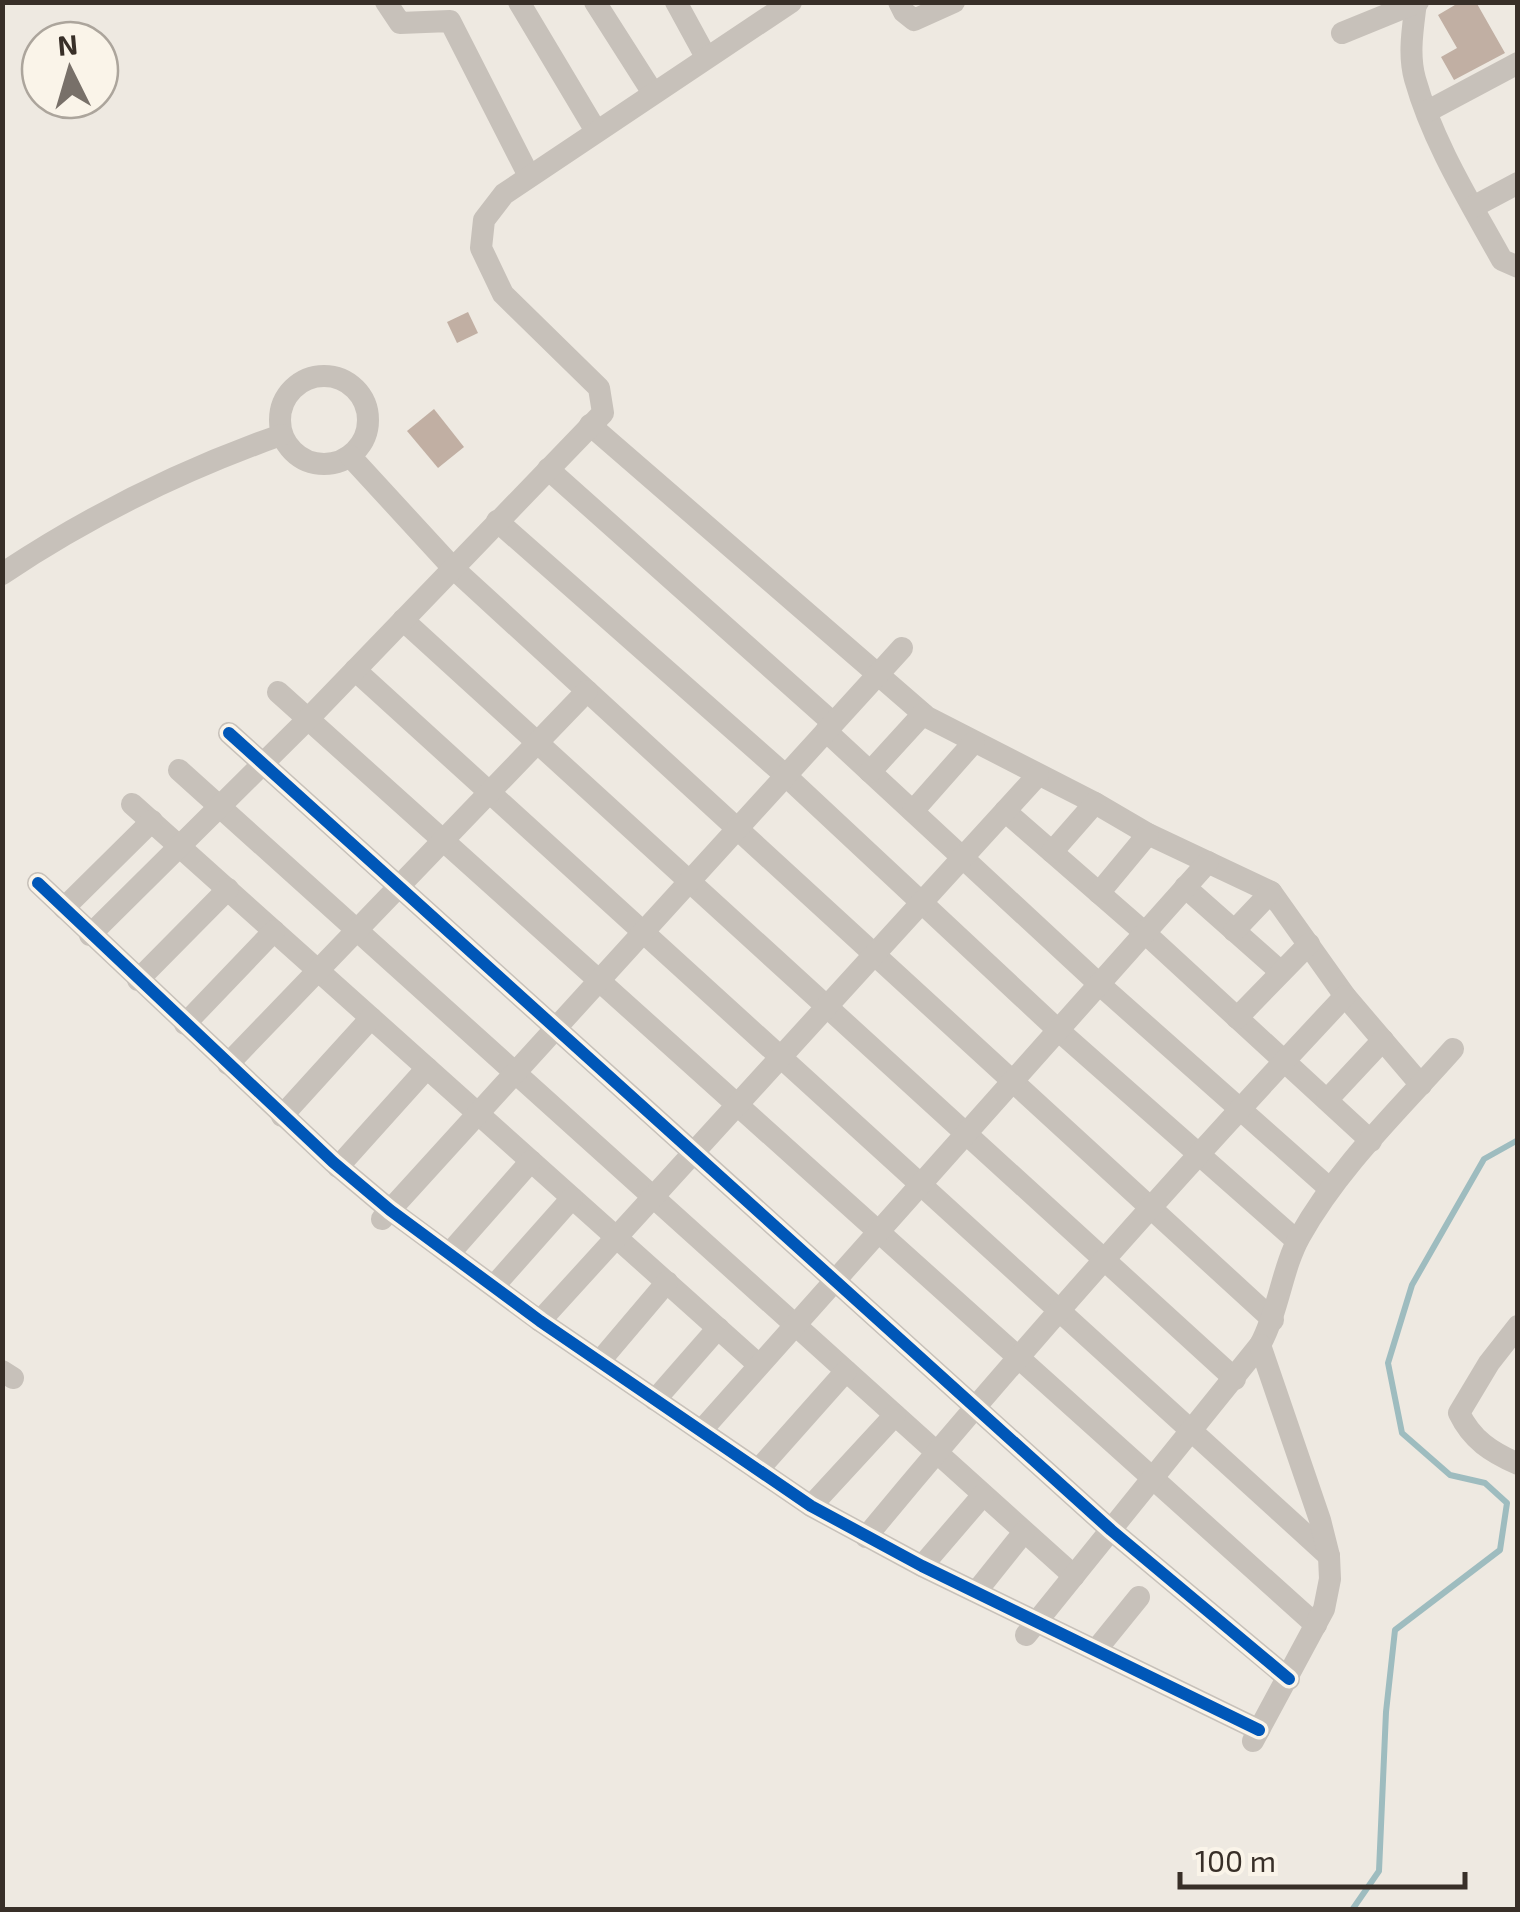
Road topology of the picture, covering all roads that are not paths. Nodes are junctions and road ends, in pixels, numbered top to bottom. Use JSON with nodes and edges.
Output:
{"nodes":[{"id":1,"x":386,"y":2,"type":"edge"},
{"id":2,"x":519,"y":2,"type":"edge"},
{"id":3,"x":596,"y":2,"type":"edge"},
{"id":4,"x":676,"y":2,"type":"edge"},
{"id":5,"x":791,"y":2,"type":"edge"},
{"id":6,"x":899,"y":2,"type":"edge"},
{"id":7,"x":954,"y":2,"type":"edge"},
{"id":8,"x":1417,"y":3,"type":"edge"},
{"id":9,"x":759,"y":10,"type":"edge"},
{"id":10,"x":1342,"y":34,"type":"dead end"},
{"id":11,"x":706,"y":57,"type":"junction"},
{"id":12,"x":1518,"y":63,"type":"edge"},
{"id":13,"x":653,"y":93,"type":"junction"},
{"id":14,"x":1428,"y":111,"type":"junction"},
{"id":15,"x":596,"y":131,"type":"junction"},
{"id":16,"x":529,"y":176,"type":"junction"},
{"id":17,"x":1518,"y":183,"type":"edge"},
{"id":18,"x":1473,"y":207,"type":"junction"},
{"id":19,"x":1518,"y":268,"type":"edge"},
{"id":20,"x":590,"y":424,"type":"junction"},
{"id":21,"x":282,"y":435,"type":"junction"},
{"id":22,"x":350,"y":456,"type":"junction"},
{"id":23,"x":548,"y":469,"type":"junction"},
{"id":24,"x":498,"y":521,"type":"junction"},
{"id":25,"x":453,"y":568,"type":"junction"},
{"id":26,"x":2,"y":574,"type":"edge"},
{"id":27,"x":403,"y":620,"type":"junction"},
{"id":28,"x":902,"y":648,"type":"dead end"},
{"id":29,"x":356,"y":670,"type":"junction"},
{"id":30,"x":877,"y":675,"type":"junction"},
{"id":31,"x":588,"y":691,"type":"junction"},
{"id":32,"x":278,"y":692,"type":"dead end"},
{"id":33,"x":923,"y":714,"type":"junction"},
{"id":34,"x":307,"y":720,"type":"junction"},
{"id":35,"x":829,"y":727,"type":"junction"},
{"id":36,"x":229,"y":733,"type":"dead end"},
{"id":37,"x":974,"y":742,"type":"junction"},
{"id":38,"x":538,"y":743,"type":"junction"},
{"id":39,"x":262,"y":765,"type":"junction"},
{"id":40,"x":179,"y":770,"type":"dead end"},
{"id":41,"x":870,"y":772,"type":"junction"},
{"id":42,"x":785,"y":775,"type":"junction"},
{"id":43,"x":1038,"y":775,"type":"junction"},
{"id":44,"x":490,"y":792,"type":"junction"},
{"id":45,"x":1095,"y":803,"type":"junction"},
{"id":46,"x":132,"y":804,"type":"dead end"},
{"id":47,"x":219,"y":807,"type":"junction"},
{"id":48,"x":913,"y":811,"type":"junction"},
{"id":49,"x":1005,"y":811,"type":"junction"},
{"id":50,"x":152,"y":821,"type":"junction"},
{"id":51,"x":736,"y":828,"type":"junction"},
{"id":52,"x":1148,"y":834,"type":"junction"},
{"id":53,"x":442,"y":842,"type":"junction"},
{"id":54,"x":180,"y":846,"type":"junction"},
{"id":55,"x":1052,"y":852,"type":"junction"},
{"id":56,"x":963,"y":857,"type":"junction"},
{"id":57,"x":1208,"y":862,"type":"junction"},
{"id":58,"x":688,"y":880,"type":"junction"},
{"id":59,"x":38,"y":883,"type":"dead end"},
{"id":60,"x":398,"y":887,"type":"junction"},
{"id":61,"x":1186,"y":887,"type":"junction"},
{"id":62,"x":228,"y":889,"type":"junction"},
{"id":63,"x":1271,"y":892,"type":"junction"},
{"id":64,"x":1099,"y":893,"type":"junction"},
{"id":65,"x":921,"y":902,"type":"junction"},
{"id":66,"x":64,"y":908,"type":"junction"},
{"id":67,"x":356,"y":930,"type":"junction"},
{"id":68,"x":642,"y":930,"type":"junction"},
{"id":69,"x":274,"y":931,"type":"junction"},
{"id":70,"x":1234,"y":931,"type":"junction"},
{"id":71,"x":1145,"y":933,"type":"junction"},
{"id":72,"x":90,"y":935,"type":"junction"},
{"id":73,"x":1308,"y":944,"type":"junction"},
{"id":74,"x":875,"y":953,"type":"junction"},
{"id":75,"x":317,"y":970,"type":"junction"},
{"id":76,"x":1281,"y":972,"type":"junction"},
{"id":77,"x":138,"y":980,"type":"junction"},
{"id":78,"x":596,"y":980,"type":"junction"},
{"id":79,"x":1099,"y":984,"type":"junction"},
{"id":80,"x":1345,"y":996,"type":"junction"},
{"id":81,"x":826,"y":1006,"type":"junction"},
{"id":82,"x":370,"y":1018,"type":"junction"},
{"id":83,"x":1237,"y":1018,"type":"junction"},
{"id":84,"x":185,"y":1024,"type":"junction"},
{"id":85,"x":554,"y":1028,"type":"junction"},
{"id":86,"x":1058,"y":1030,"type":"junction"},
{"id":87,"x":1383,"y":1040,"type":"junction"},
{"id":88,"x":1453,"y":1050,"type":"dead end"},
{"id":89,"x":780,"y":1056,"type":"junction"},
{"id":90,"x":1284,"y":1061,"type":"junction"},
{"id":91,"x":228,"y":1064,"type":"junction"},
{"id":92,"x":426,"y":1068,"type":"junction"},
{"id":93,"x":514,"y":1072,"type":"junction"},
{"id":94,"x":1014,"y":1080,"type":"junction"},
{"id":95,"x":1422,"y":1085,"type":"junction"},
{"id":96,"x":1327,"y":1100,"type":"junction"},
{"id":97,"x":735,"y":1106,"type":"junction"},
{"id":98,"x":1240,"y":1109,"type":"junction"},
{"id":99,"x":478,"y":1113,"type":"junction"},
{"id":100,"x":282,"y":1116,"type":"junction"},
{"id":101,"x":966,"y":1134,"type":"junction"},
{"id":102,"x":1371,"y":1140,"type":"junction"},
{"id":103,"x":692,"y":1152,"type":"junction"},
{"id":104,"x":1198,"y":1154,"type":"junction"},
{"id":105,"x":531,"y":1161,"type":"junction"},
{"id":106,"x":338,"y":1167,"type":"junction"},
{"id":107,"x":921,"y":1184,"type":"junction"},
{"id":108,"x":1329,"y":1188,"type":"junction"},
{"id":109,"x":652,"y":1196,"type":"junction"},
{"id":110,"x":572,"y":1198,"type":"junction"},
{"id":111,"x":1150,"y":1205,"type":"junction"},
{"id":112,"x":385,"y":1215,"type":"junction"},
{"id":113,"x":877,"y":1233,"type":"junction"},
{"id":114,"x":615,"y":1236,"type":"junction"},
{"id":115,"x":1297,"y":1241,"type":"junction"},
{"id":116,"x":449,"y":1254,"type":"junction"},
{"id":117,"x":1103,"y":1258,"type":"junction"},
{"id":118,"x":835,"y":1281,"type":"junction"},
{"id":119,"x":667,"y":1282,"type":"junction"},
{"id":120,"x":494,"y":1286,"type":"junction"},
{"id":121,"x":1058,"y":1309,"type":"junction"},
{"id":122,"x":1274,"y":1320,"type":"junction"},
{"id":123,"x":540,"y":1321,"type":"junction"},
{"id":124,"x":795,"y":1325,"type":"junction"},
{"id":125,"x":1518,"y":1326,"type":"edge"},
{"id":126,"x":718,"y":1328,"type":"junction"},
{"id":127,"x":1260,"y":1345,"type":"junction"},
{"id":128,"x":1015,"y":1358,"type":"junction"},
{"id":129,"x":600,"y":1361,"type":"junction"},
{"id":130,"x":759,"y":1365,"type":"junction"},
{"id":131,"x":846,"y":1371,"type":"junction"},
{"id":132,"x":1235,"y":1379,"type":"junction"},
{"id":133,"x":655,"y":1400,"type":"junction"},
{"id":134,"x":974,"y":1406,"type":"junction"},
{"id":135,"x":895,"y":1415,"type":"junction"},
{"id":136,"x":701,"y":1431,"type":"junction"},
{"id":137,"x":1192,"y":1431,"type":"junction"},
{"id":138,"x":936,"y":1452,"type":"junction"},
{"id":139,"x":1518,"y":1464,"type":"edge"},
{"id":140,"x":758,"y":1470,"type":"junction"},
{"id":141,"x":1152,"y":1481,"type":"junction"},
{"id":142,"x":983,"y":1495,"type":"junction"},
{"id":143,"x":810,"y":1506,"type":"junction"},
{"id":144,"x":1112,"y":1530,"type":"junction"},
{"id":145,"x":1024,"y":1532,"type":"junction"},
{"id":146,"x":866,"y":1537,"type":"junction"},
{"id":147,"x":1329,"y":1556,"type":"junction"},
{"id":148,"x":922,"y":1566,"type":"junction"},
{"id":149,"x":1074,"y":1576,"type":"junction"},
{"id":150,"x":976,"y":1592,"type":"junction"},
{"id":151,"x":1139,"y":1596,"type":"dead end"},
{"id":152,"x":1316,"y":1626,"type":"junction"},
{"id":153,"x":1031,"y":1628,"type":"junction"},
{"id":154,"x":1096,"y":1650,"type":"junction"},
{"id":155,"x":1288,"y":1680,"type":"junction"}],
"edges":[{"from":1,"to":16,"type":"street"},
{"from":2,"to":15,"type":"street"},
{"from":3,"to":13,"type":"street"},
{"from":4,"to":11,"type":"street"},
{"from":5,"to":9,"type":"street"},
{"from":6,"to":7,"type":"street"},
{"from":8,"to":10,"type":"street"},
{"from":8,"to":14,"type":"street"},
{"from":9,"to":11,"type":"street"},
{"from":11,"to":13,"type":"street"},
{"from":12,"to":14,"type":"street"},
{"from":13,"to":15,"type":"street"},
{"from":14,"to":18,"type":"street"},
{"from":15,"to":16,"type":"street"},
{"from":16,"to":20,"type":"street"},
{"from":17,"to":18,"type":"street"},
{"from":18,"to":19,"type":"street"},
{"from":20,"to":23,"type":"street"},
{"from":20,"to":30,"type":"street"},
{"from":21,"to":22,"type":"street"},
{"from":21,"to":22,"type":"street"},
{"from":21,"to":26,"type":"street"},
{"from":22,"to":25,"type":"street"},
{"from":23,"to":24,"type":"street"},
{"from":23,"to":35,"type":"street"},
{"from":24,"to":25,"type":"street"},
{"from":24,"to":42,"type":"street"},
{"from":25,"to":27,"type":"street"},
{"from":25,"to":31,"type":"street"},
{"from":27,"to":29,"type":"street"},
{"from":27,"to":38,"type":"street"},
{"from":28,"to":30,"type":"street"},
{"from":29,"to":34,"type":"street"},
{"from":29,"to":44,"type":"street"},
{"from":30,"to":33,"type":"street"},
{"from":30,"to":35,"type":"street"},
{"from":31,"to":38,"type":"street"},
{"from":31,"to":51,"type":"street"},
{"from":32,"to":34,"type":"street"},
{"from":33,"to":37,"type":"street"},
{"from":33,"to":41,"type":"street"},
{"from":34,"to":39,"type":"street"},
{"from":34,"to":53,"type":"street"},
{"from":35,"to":41,"type":"street"},
{"from":35,"to":42,"type":"street"},
{"from":36,"to":39,"type":"street"},
{"from":37,"to":43,"type":"street"},
{"from":37,"to":48,"type":"street"},
{"from":38,"to":44,"type":"street"},
{"from":38,"to":58,"type":"street"},
{"from":39,"to":47,"type":"street"},
{"from":39,"to":60,"type":"street"},
{"from":40,"to":47,"type":"street"},
{"from":41,"to":48,"type":"street"},
{"from":42,"to":51,"type":"street"},
{"from":42,"to":65,"type":"street"},
{"from":43,"to":45,"type":"street"},
{"from":43,"to":49,"type":"street"},
{"from":44,"to":53,"type":"street"},
{"from":44,"to":68,"type":"street"},
{"from":45,"to":52,"type":"street"},
{"from":45,"to":55,"type":"street"},
{"from":46,"to":50,"type":"street"},
{"from":47,"to":54,"type":"street"},
{"from":47,"to":67,"type":"street"},
{"from":48,"to":56,"type":"street"},
{"from":49,"to":55,"type":"street"},
{"from":49,"to":56,"type":"street"},
{"from":50,"to":54,"type":"street"},
{"from":50,"to":66,"type":"street"},
{"from":51,"to":58,"type":"street"},
{"from":51,"to":74,"type":"street"},
{"from":52,"to":57,"type":"street"},
{"from":52,"to":64,"type":"street"},
{"from":53,"to":60,"type":"street"},
{"from":53,"to":78,"type":"street"},
{"from":54,"to":62,"type":"street"},
{"from":54,"to":72,"type":"street"},
{"from":55,"to":64,"type":"street"},
{"from":56,"to":65,"type":"street"},
{"from":56,"to":79,"type":"street"},
{"from":57,"to":61,"type":"street"},
{"from":57,"to":63,"type":"street"},
{"from":58,"to":68,"type":"street"},
{"from":58,"to":81,"type":"street"},
{"from":59,"to":66,"type":"street"},
{"from":60,"to":67,"type":"street"},
{"from":60,"to":85,"type":"street"},
{"from":61,"to":70,"type":"street"},
{"from":61,"to":71,"type":"street"},
{"from":62,"to":69,"type":"street"},
{"from":62,"to":77,"type":"street"},
{"from":63,"to":70,"type":"street"},
{"from":63,"to":73,"type":"street"},
{"from":64,"to":71,"type":"street"},
{"from":65,"to":74,"type":"street"},
{"from":65,"to":86,"type":"street"},
{"from":66,"to":72,"type":"street"},
{"from":67,"to":75,"type":"street"},
{"from":67,"to":93,"type":"street"},
{"from":68,"to":78,"type":"street"},
{"from":68,"to":89,"type":"street"},
{"from":69,"to":75,"type":"street"},
{"from":69,"to":84,"type":"street"},
{"from":70,"to":76,"type":"street"},
{"from":71,"to":79,"type":"street"},
{"from":71,"to":83,"type":"street"},
{"from":72,"to":77,"type":"street"},
{"from":73,"to":76,"type":"street"},
{"from":73,"to":80,"type":"street"},
{"from":74,"to":81,"type":"street"},
{"from":74,"to":94,"type":"street"},
{"from":75,"to":82,"type":"street"},
{"from":75,"to":91,"type":"street"},
{"from":76,"to":83,"type":"street"},
{"from":77,"to":84,"type":"street"},
{"from":78,"to":85,"type":"street"},
{"from":78,"to":97,"type":"street"},
{"from":79,"to":86,"type":"street"},
{"from":79,"to":98,"type":"street"},
{"from":80,"to":87,"type":"street"},
{"from":80,"to":90,"type":"street"},
{"from":81,"to":89,"type":"street"},
{"from":81,"to":101,"type":"street"},
{"from":82,"to":92,"type":"street"},
{"from":82,"to":100,"type":"street"},
{"from":83,"to":90,"type":"street"},
{"from":84,"to":91,"type":"street"},
{"from":85,"to":93,"type":"street"},
{"from":85,"to":103,"type":"street"},
{"from":86,"to":94,"type":"street"},
{"from":86,"to":104,"type":"street"},
{"from":87,"to":95,"type":"street"},
{"from":87,"to":96,"type":"street"},
{"from":88,"to":95,"type":"street"},
{"from":89,"to":97,"type":"street"},
{"from":89,"to":107,"type":"street"},
{"from":90,"to":96,"type":"street"},
{"from":90,"to":98,"type":"street"},
{"from":91,"to":100,"type":"street"},
{"from":92,"to":99,"type":"street"},
{"from":92,"to":106,"type":"street"},
{"from":93,"to":99,"type":"street"},
{"from":93,"to":109,"type":"street"},
{"from":94,"to":101,"type":"street"},
{"from":94,"to":111,"type":"street"},
{"from":95,"to":102,"type":"street"},
{"from":96,"to":102,"type":"street"},
{"from":97,"to":103,"type":"street"},
{"from":97,"to":113,"type":"street"},
{"from":98,"to":104,"type":"street"},
{"from":98,"to":108,"type":"street"},
{"from":99,"to":105,"type":"street"},
{"from":99,"to":112,"type":"street"},
{"from":100,"to":106,"type":"street"},
{"from":101,"to":107,"type":"street"},
{"from":101,"to":117,"type":"street"},
{"from":102,"to":108,"type":"street"},
{"from":103,"to":109,"type":"street"},
{"from":103,"to":118,"type":"street"},
{"from":104,"to":111,"type":"street"},
{"from":104,"to":115,"type":"street"},
{"from":105,"to":110,"type":"street"},
{"from":105,"to":116,"type":"street"},
{"from":106,"to":112,"type":"street"},
{"from":107,"to":113,"type":"street"},
{"from":107,"to":121,"type":"street"},
{"from":108,"to":115,"type":"street"},
{"from":109,"to":114,"type":"street"},
{"from":109,"to":124,"type":"street"},
{"from":110,"to":114,"type":"street"},
{"from":110,"to":120,"type":"street"},
{"from":111,"to":117,"type":"street"},
{"from":111,"to":122,"type":"street"},
{"from":112,"to":116,"type":"street"},
{"from":113,"to":118,"type":"street"},
{"from":113,"to":128,"type":"street"},
{"from":114,"to":119,"type":"street"},
{"from":114,"to":123,"type":"street"},
{"from":115,"to":122,"type":"street"},
{"from":116,"to":120,"type":"street"},
{"from":117,"to":121,"type":"street"},
{"from":117,"to":132,"type":"street"},
{"from":118,"to":124,"type":"street"},
{"from":118,"to":134,"type":"street"},
{"from":119,"to":126,"type":"street"},
{"from":119,"to":129,"type":"street"},
{"from":120,"to":123,"type":"street"},
{"from":121,"to":128,"type":"street"},
{"from":121,"to":137,"type":"street"},
{"from":122,"to":127,"type":"street"},
{"from":123,"to":129,"type":"street"},
{"from":124,"to":130,"type":"street"},
{"from":124,"to":131,"type":"street"},
{"from":125,"to":139,"type":"street"},
{"from":126,"to":130,"type":"street"},
{"from":126,"to":133,"type":"street"},
{"from":127,"to":132,"type":"street"},
{"from":127,"to":147,"type":"street"},
{"from":128,"to":134,"type":"street"},
{"from":128,"to":141,"type":"street"},
{"from":129,"to":133,"type":"street"},
{"from":130,"to":136,"type":"street"},
{"from":131,"to":135,"type":"street"},
{"from":131,"to":140,"type":"street"},
{"from":132,"to":137,"type":"street"},
{"from":133,"to":136,"type":"street"},
{"from":134,"to":138,"type":"street"},
{"from":134,"to":144,"type":"street"},
{"from":135,"to":138,"type":"street"},
{"from":135,"to":143,"type":"street"},
{"from":136,"to":140,"type":"street"},
{"from":137,"to":141,"type":"street"},
{"from":137,"to":147,"type":"street"},
{"from":138,"to":142,"type":"street"},
{"from":138,"to":146,"type":"street"},
{"from":140,"to":143,"type":"street"},
{"from":141,"to":144,"type":"street"},
{"from":141,"to":152,"type":"street"},
{"from":142,"to":145,"type":"street"},
{"from":142,"to":148,"type":"street"},
{"from":143,"to":146,"type":"street"},
{"from":144,"to":149,"type":"street"},
{"from":144,"to":155,"type":"street"},
{"from":145,"to":149,"type":"street"},
{"from":145,"to":150,"type":"street"},
{"from":146,"to":148,"type":"street"},
{"from":147,"to":152,"type":"street"},
{"from":148,"to":150,"type":"street"},
{"from":149,"to":153,"type":"street"},
{"from":150,"to":153,"type":"street"},
{"from":151,"to":154,"type":"street"},
{"from":152,"to":155,"type":"street"},
{"from":153,"to":154,"type":"street"},
{"from":154,"to":155,"type":"street"}]}
